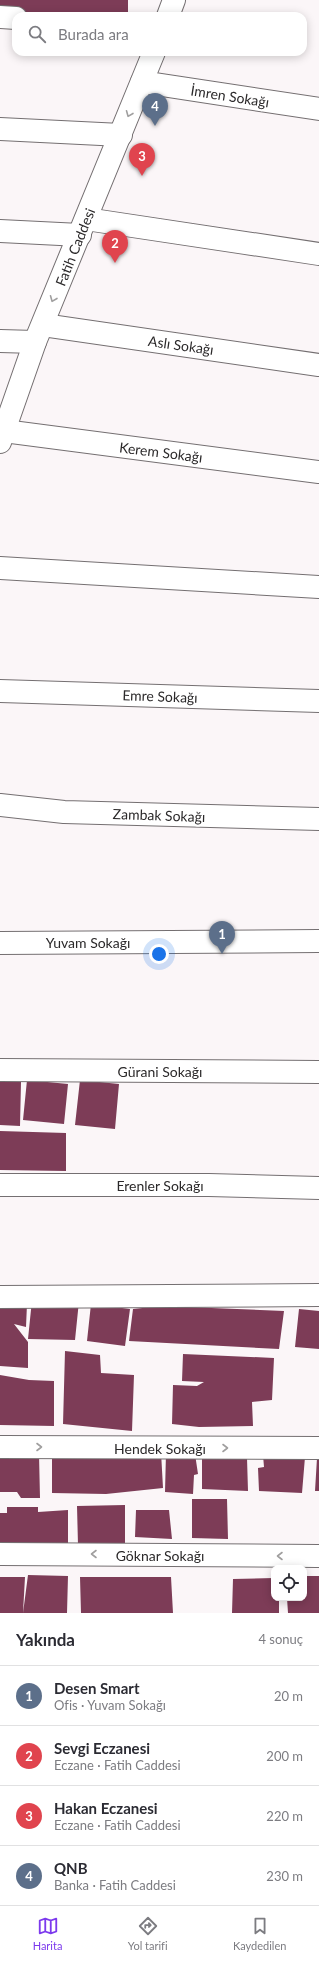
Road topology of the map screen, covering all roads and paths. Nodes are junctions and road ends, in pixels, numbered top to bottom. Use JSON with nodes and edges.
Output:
{"nodes":[{"id":1,"x":174,"y":0,"type":"edge"},
{"id":2,"x":170,"y":12,"type":"edge"},
{"id":3,"x":0,"y":17,"type":"edge"},
{"id":4,"x":12,"y":18,"type":"edge"},
{"id":5,"x":152,"y":56,"type":"edge"},
{"id":6,"x":142,"y":82,"type":"junction"},
{"id":7,"x":319,"y":109,"type":"edge"},
{"id":8,"x":0,"y":129,"type":"edge"},
{"id":9,"x":121,"y":135,"type":"junction"},
{"id":10,"x":83,"y":227,"type":"junction"},
{"id":11,"x":0,"y":231,"type":"edge"},
{"id":12,"x":319,"y":254,"type":"edge"},
{"id":13,"x":39,"y":334,"type":"junction"},
{"id":14,"x":0,"y":341,"type":"edge"},
{"id":15,"x":319,"y":365,"type":"edge"},
{"id":16,"x":2,"y":437,"type":"edge"},
{"id":17,"x":319,"y":472,"type":"edge"},
{"id":18,"x":0,"y":568,"type":"edge"},
{"id":19,"x":319,"y":587,"type":"edge"},
{"id":20,"x":0,"y":691,"type":"edge"},
{"id":21,"x":319,"y":701,"type":"edge"},
{"id":22,"x":0,"y":806,"type":"edge"},
{"id":23,"x":319,"y":819,"type":"edge"},
{"id":24,"x":319,"y":941,"type":"edge"},
{"id":25,"x":0,"y":943,"type":"edge"},
{"id":26,"x":0,"y":1070,"type":"edge"},
{"id":27,"x":319,"y":1072,"type":"edge"},
{"id":28,"x":0,"y":1185,"type":"edge"},
{"id":29,"x":319,"y":1188,"type":"edge"},
{"id":30,"x":319,"y":1295,"type":"edge"},
{"id":31,"x":0,"y":1297,"type":"edge"},
{"id":32,"x":0,"y":1447,"type":"edge"},
{"id":33,"x":319,"y":1448,"type":"edge"},
{"id":34,"x":0,"y":1554,"type":"edge"},
{"id":35,"x":319,"y":1556,"type":"edge"}],
"edges":[{"from":1,"to":2,"type":"street"},
{"from":3,"to":4,"type":"street"},
{"from":5,"to":6,"type":"street","name":"Fatih Caddesi"},
{"from":6,"to":7,"type":"street","name":"İmren Sokağı"},
{"from":6,"to":9,"type":"street","name":"Fatih Caddesi","one_way":true},
{"from":8,"to":9,"type":"street"},
{"from":9,"to":10,"type":"street","name":"Fatih Caddesi"},
{"from":10,"to":11,"type":"street"},
{"from":10,"to":12,"type":"street"},
{"from":10,"to":13,"type":"street","name":"Fatih Caddesi","one_way":true},
{"from":13,"to":14,"type":"street","name":"Aslı Sokağı"},
{"from":13,"to":15,"type":"street","name":"Aslı Sokağı"},
{"from":13,"to":16,"type":"street","name":"Fatih Caddesi"},
{"from":16,"to":17,"type":"street","name":"Kerem Sokağı"},
{"from":18,"to":19,"type":"street"},
{"from":20,"to":21,"type":"street","name":"Emre Sokağı"},
{"from":22,"to":23,"type":"street","name":"Zambak Sokağı"},
{"from":24,"to":25,"type":"street","name":"Yuvam Sokağı"},
{"from":26,"to":27,"type":"street","name":"Gürani Sokağı"},
{"from":28,"to":29,"type":"street","name":"Erenler Sokağı"},
{"from":30,"to":31,"type":"street"},
{"from":32,"to":33,"type":"street","name":"Hendek Sokağı","one_way":true},
{"from":35,"to":34,"type":"street","name":"Göknar Sokağı","one_way":true}]}
